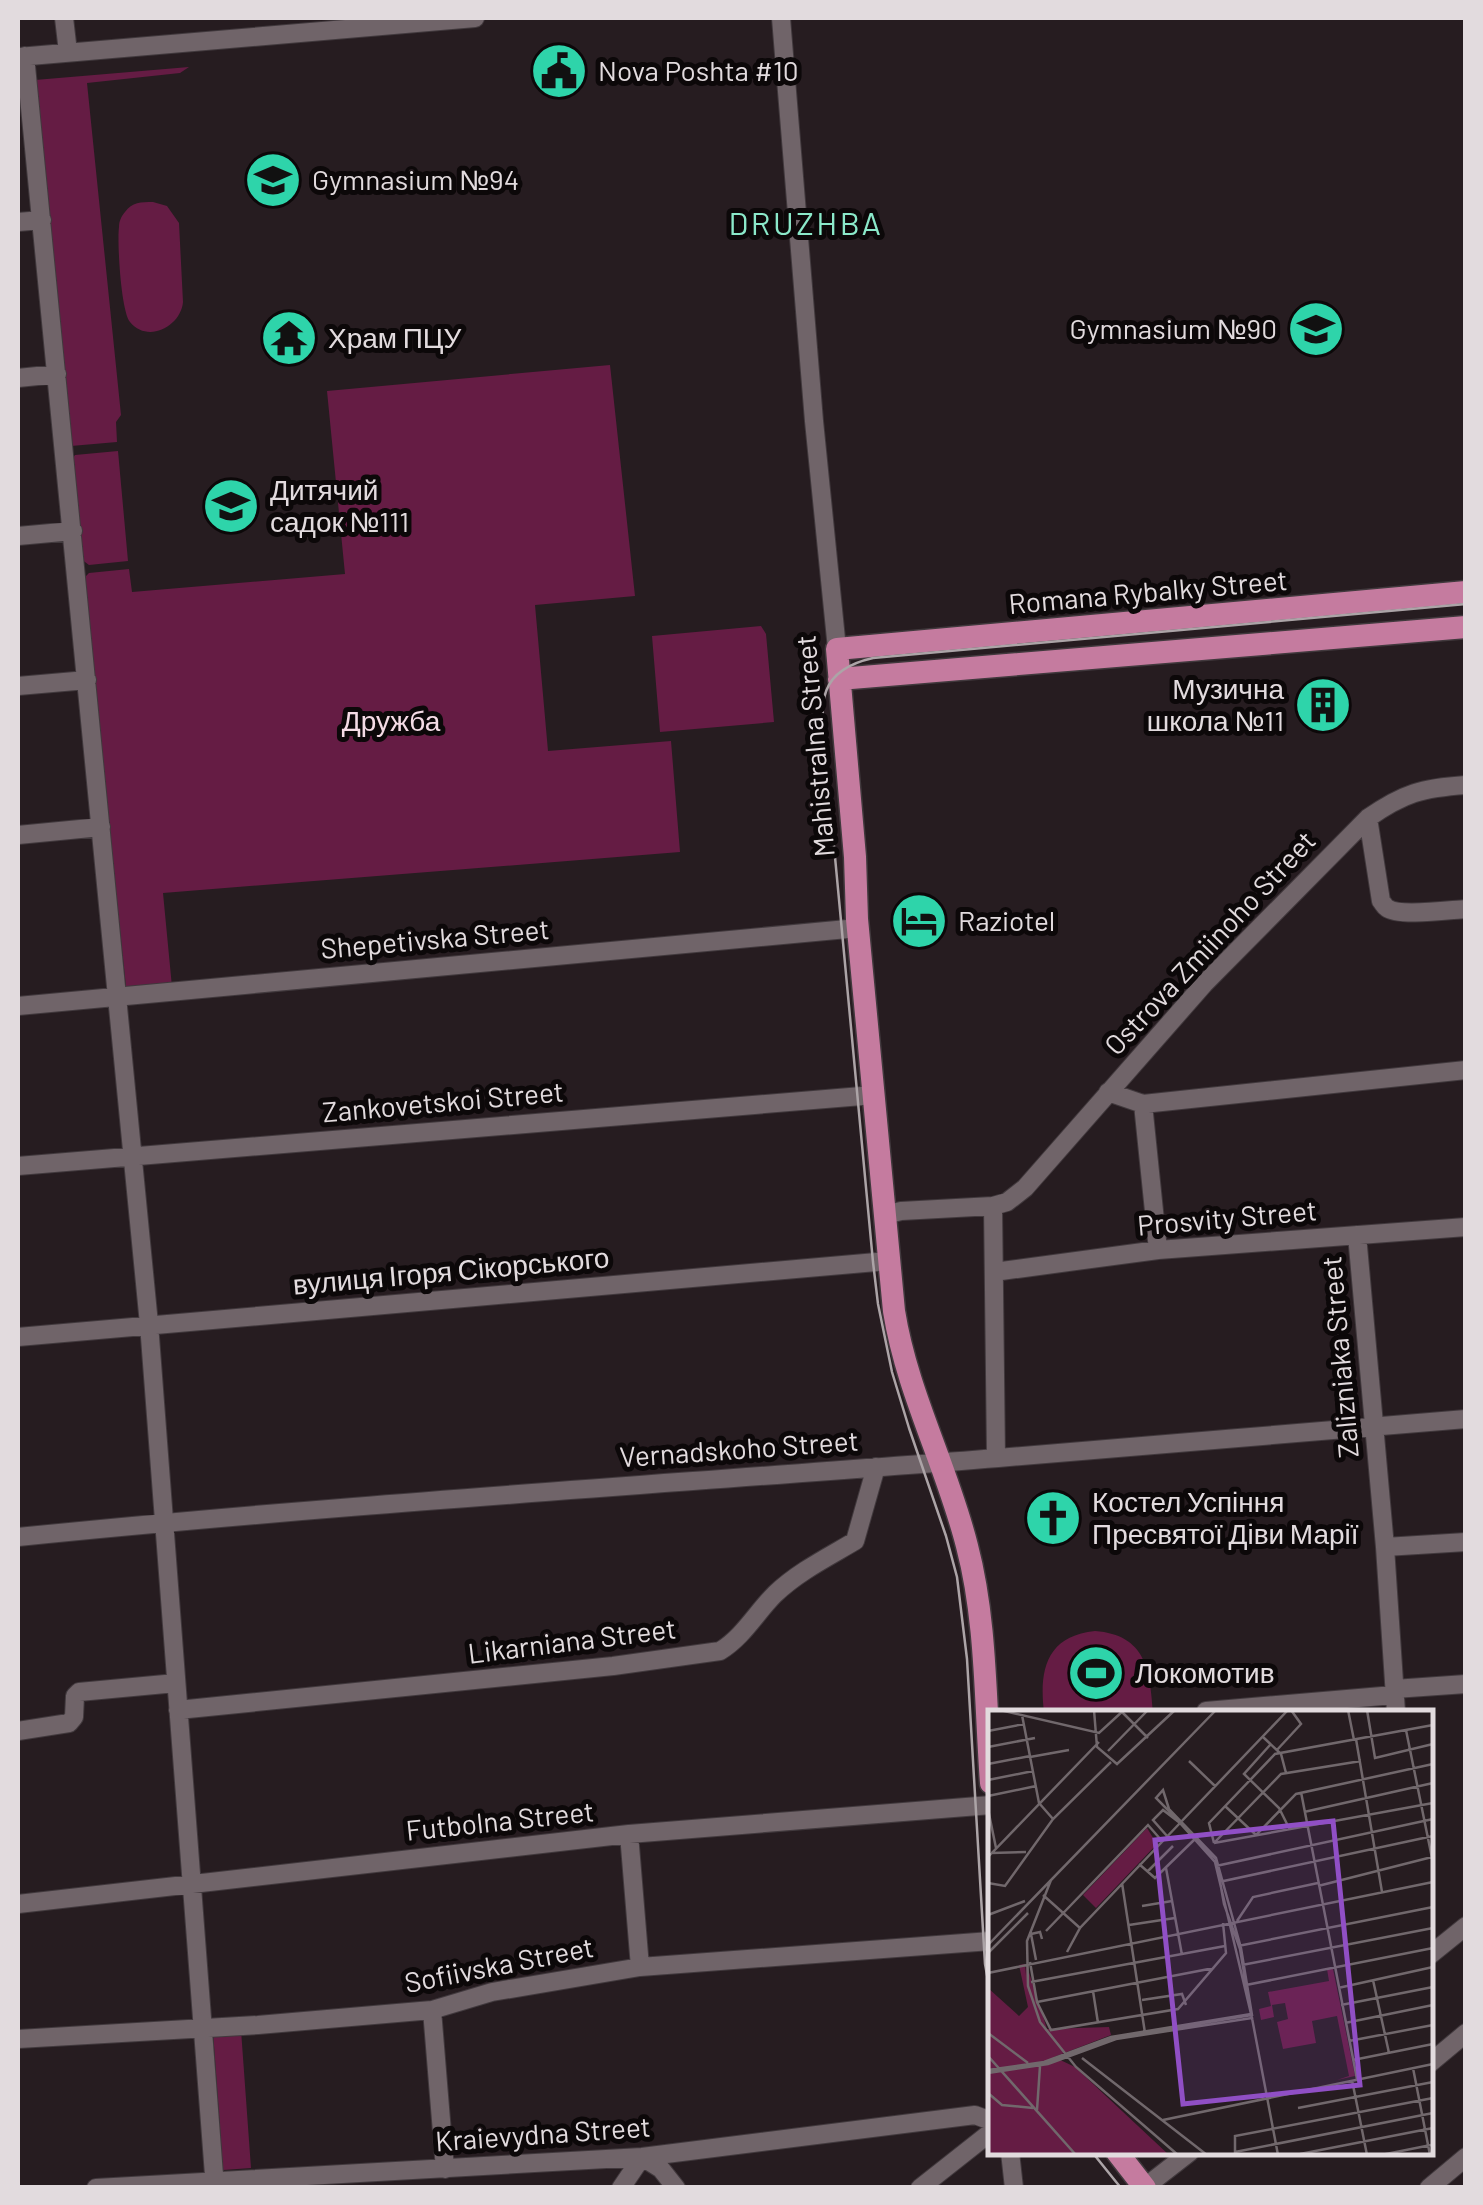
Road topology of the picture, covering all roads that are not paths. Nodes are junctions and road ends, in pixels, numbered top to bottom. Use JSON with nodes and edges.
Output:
{"nodes":[{"id":1,"x":64,"y":18,"type":"edge"},
{"id":2,"x":475,"y":18,"type":"edge"},
{"id":3,"x":781,"y":18,"type":"edge"},
{"id":4,"x":68,"y":52,"type":"junction"},
{"id":5,"x":22,"y":57,"type":"edge"},
{"id":6,"x":42,"y":220,"type":"junction"},
{"id":7,"x":18,"y":222,"type":"edge"},
{"id":8,"x":57,"y":374,"type":"junction"},
{"id":9,"x":18,"y":378,"type":"edge"},
{"id":10,"x":73,"y":531,"type":"junction"},
{"id":11,"x":18,"y":536,"type":"edge"},
{"id":12,"x":1466,"y":592,"type":"edge"},
{"id":13,"x":1466,"y":627,"type":"edge"},
{"id":14,"x":836,"y":649,"type":"junction"},
{"id":15,"x":840,"y":679,"type":"junction"},
{"id":16,"x":87,"y":680,"type":"junction"},
{"id":17,"x":18,"y":686,"type":"edge"},
{"id":18,"x":1466,"y":785,"type":"edge"},
{"id":19,"x":1368,"y":818,"type":"junction"},
{"id":20,"x":101,"y":827,"type":"junction"},
{"id":21,"x":18,"y":834,"type":"edge"},
{"id":22,"x":1466,"y":909,"type":"edge"},
{"id":23,"x":858,"y":928,"type":"junction"},
{"id":24,"x":119,"y":997,"type":"junction"},
{"id":25,"x":18,"y":1006,"type":"edge"},
{"id":26,"x":1466,"y":1070,"type":"edge"},
{"id":27,"x":1108,"y":1092,"type":"junction"},
{"id":28,"x":874,"y":1095,"type":"junction"},
{"id":29,"x":1144,"y":1104,"type":"junction"},
{"id":30,"x":133,"y":1155,"type":"junction"},
{"id":31,"x":18,"y":1166,"type":"edge"},
{"id":32,"x":993,"y":1206,"type":"junction"},
{"id":33,"x":884,"y":1215,"type":"junction"},
{"id":34,"x":1466,"y":1226,"type":"edge"},
{"id":35,"x":1357,"y":1235,"type":"junction"},
{"id":36,"x":1158,"y":1250,"type":"junction"},
{"id":37,"x":888,"y":1261,"type":"junction"},
{"id":38,"x":994,"y":1272,"type":"junction"},
{"id":39,"x":150,"y":1324,"type":"junction"},
{"id":40,"x":18,"y":1337,"type":"edge"},
{"id":41,"x":1466,"y":1419,"type":"edge"},
{"id":42,"x":1374,"y":1426,"type":"junction"},
{"id":43,"x":996,"y":1458,"type":"junction"},
{"id":44,"x":942,"y":1462,"type":"junction"},
{"id":45,"x":876,"y":1467,"type":"junction"},
{"id":46,"x":164,"y":1522,"type":"junction"},
{"id":47,"x":18,"y":1537,"type":"edge"},
{"id":48,"x":1466,"y":1542,"type":"edge"},
{"id":49,"x":1386,"y":1547,"type":"junction"},
{"id":50,"x":176,"y":1683,"type":"junction"},
{"id":51,"x":1466,"y":1684,"type":"edge"},
{"id":52,"x":1395,"y":1698,"type":"edge"},
{"id":53,"x":178,"y":1710,"type":"junction"},
{"id":54,"x":1221,"y":1710,"type":"edge"},
{"id":55,"x":18,"y":1732,"type":"edge"},
{"id":56,"x":988,"y":1757,"type":"edge"},
{"id":57,"x":988,"y":1804,"type":"edge"},
{"id":58,"x":629,"y":1834,"type":"junction"},
{"id":59,"x":191,"y":1882,"type":"junction"},
{"id":60,"x":18,"y":1904,"type":"edge"},
{"id":61,"x":1466,"y":1926,"type":"edge"},
{"id":62,"x":988,"y":1941,"type":"edge"},
{"id":63,"x":1433,"y":1953,"type":"edge"},
{"id":64,"x":640,"y":1967,"type":"junction"},
{"id":65,"x":432,"y":2010,"type":"junction"},
{"id":66,"x":204,"y":2027,"type":"junction"},
{"id":67,"x":1466,"y":2033,"type":"edge"},
{"id":68,"x":18,"y":2039,"type":"edge"},
{"id":69,"x":1433,"y":2060,"type":"edge"},
{"id":70,"x":988,"y":2121,"type":"edge"},
{"id":71,"x":988,"y":2134,"type":"edge"},
{"id":72,"x":1010,"y":2155,"type":"edge"},
{"id":73,"x":1119,"y":2155,"type":"edge"},
{"id":74,"x":1186,"y":2155,"type":"edge"},
{"id":75,"x":642,"y":2157,"type":"junction"},
{"id":76,"x":1466,"y":2157,"type":"edge"},
{"id":77,"x":445,"y":2168,"type":"junction"},
{"id":78,"x":365,"y":2180,"type":"edge"},
{"id":79,"x":215,"y":2184,"type":"edge"},
{"id":80,"x":1145,"y":2187,"type":"edge"},
{"id":81,"x":96,"y":2188,"type":"edge"},
{"id":82,"x":621,"y":2188,"type":"edge"},
{"id":83,"x":676,"y":2188,"type":"edge"},
{"id":84,"x":920,"y":2188,"type":"edge"},
{"id":85,"x":1014,"y":2188,"type":"edge"},
{"id":86,"x":1429,"y":2188,"type":"edge"}],
"edges":[{"from":1,"to":4,"type":"street"},
{"from":2,"to":4,"type":"street"},
{"from":3,"to":14,"type":"street","name":"Mahistralna Street"},
{"from":4,"to":5,"type":"street"},
{"from":5,"to":6,"type":"street"},
{"from":6,"to":7,"type":"street"},
{"from":6,"to":8,"type":"street"},
{"from":8,"to":9,"type":"street"},
{"from":8,"to":10,"type":"street"},
{"from":10,"to":11,"type":"street"},
{"from":10,"to":16,"type":"street"},
{"from":12,"to":14,"type":"main road","name":"Romana Rybalky Street"},
{"from":13,"to":15,"type":"main road"},
{"from":14,"to":15,"type":"main road","name":"Mahistralna Street"},
{"from":15,"to":23,"type":"main road","name":"Mahistralna Street"},
{"from":16,"to":17,"type":"street"},
{"from":16,"to":20,"type":"street"},
{"from":18,"to":19,"type":"street","name":"Ostrova Zmiinoho Street"},
{"from":19,"to":22,"type":"street"},
{"from":19,"to":27,"type":"street","name":"Ostrova Zmiinoho Street"},
{"from":20,"to":21,"type":"street"},
{"from":20,"to":24,"type":"street"},
{"from":23,"to":24,"type":"street","name":"Shepetivska Street"},
{"from":23,"to":28,"type":"main road","name":"Mahistralna Street"},
{"from":24,"to":25,"type":"street","name":"Shepetivska Street"},
{"from":24,"to":30,"type":"street"},
{"from":26,"to":29,"type":"street"},
{"from":27,"to":29,"type":"street"},
{"from":27,"to":32,"type":"street","name":"Ostrova Zmiinoho Street"},
{"from":28,"to":30,"type":"street","name":"Zankovetskoi Street"},
{"from":28,"to":33,"type":"main road","name":"Mahistralna Street"},
{"from":29,"to":36,"type":"street"},
{"from":30,"to":31,"type":"street","name":"Zankovetskoi Street"},
{"from":30,"to":39,"type":"street"},
{"from":32,"to":33,"type":"street"},
{"from":32,"to":38,"type":"street"},
{"from":33,"to":37,"type":"main road","name":"Mahistralna Street"},
{"from":34,"to":35,"type":"street","name":"Prosvity Street"},
{"from":35,"to":36,"type":"street","name":"Prosvity Street"},
{"from":35,"to":42,"type":"street","name":"Zalizniaka Street"},
{"from":36,"to":38,"type":"street","name":"Prosvity Street"},
{"from":37,"to":39,"type":"street","name":"вулиця Ігоря Сікорського"},
{"from":37,"to":44,"type":"main road","name":"Mahistralna Street"},
{"from":38,"to":43,"type":"street"},
{"from":39,"to":40,"type":"street","name":"вулиця Ігоря Сікорського"},
{"from":39,"to":46,"type":"street"},
{"from":41,"to":42,"type":"street","name":"Vernadskoho Street"},
{"from":42,"to":43,"type":"street","name":"Vernadskoho Street"},
{"from":42,"to":49,"type":"street","name":"Zalizniaka Street"},
{"from":43,"to":44,"type":"street","name":"Vernadskoho Street"},
{"from":44,"to":45,"type":"street","name":"Vernadskoho Street"},
{"from":44,"to":56,"type":"main road","name":"Mahistralna Street"},
{"from":45,"to":46,"type":"street","name":"Vernadskoho Street"},
{"from":45,"to":53,"type":"street","name":"Likarniana Street"},
{"from":46,"to":47,"type":"street","name":"Vernadskoho Street"},
{"from":46,"to":50,"type":"street"},
{"from":48,"to":49,"type":"street"},
{"from":49,"to":52,"type":"street","name":"Zalizniaka Street"},
{"from":50,"to":53,"type":"street"},
{"from":50,"to":55,"type":"street"},
{"from":51,"to":52,"type":"street"},
{"from":52,"to":54,"type":"street"},
{"from":53,"to":59,"type":"street"},
{"from":57,"to":58,"type":"street","name":"Futbolna Street"},
{"from":58,"to":59,"type":"street","name":"Futbolna Street"},
{"from":58,"to":64,"type":"street"},
{"from":59,"to":60,"type":"street","name":"Futbolna Street"},
{"from":59,"to":66,"type":"street"},
{"from":61,"to":63,"type":"street"},
{"from":62,"to":64,"type":"street","name":"Sofiivska Street"},
{"from":64,"to":65,"type":"street","name":"Sofiivska Street"},
{"from":65,"to":66,"type":"street","name":"Sofiivska Street"},
{"from":65,"to":77,"type":"street"},
{"from":66,"to":68,"type":"street","name":"Sofiivska Street"},
{"from":66,"to":79,"type":"street"},
{"from":67,"to":69,"type":"street"},
{"from":70,"to":75,"type":"street","name":"Kraievydna Street"},
{"from":71,"to":84,"type":"street"},
{"from":72,"to":85,"type":"street"},
{"from":73,"to":80,"type":"main road"},
{"from":74,"to":80,"type":"street"},
{"from":75,"to":77,"type":"street","name":"Kraievydna Street"},
{"from":75,"to":82,"type":"street"},
{"from":75,"to":83,"type":"street"},
{"from":76,"to":86,"type":"street"},
{"from":77,"to":78,"type":"street","name":"Kraievydna Street"},
{"from":78,"to":79,"type":"street","name":"Kraievydna Street"},
{"from":79,"to":81,"type":"street","name":"Kraievydna Street"}]}
